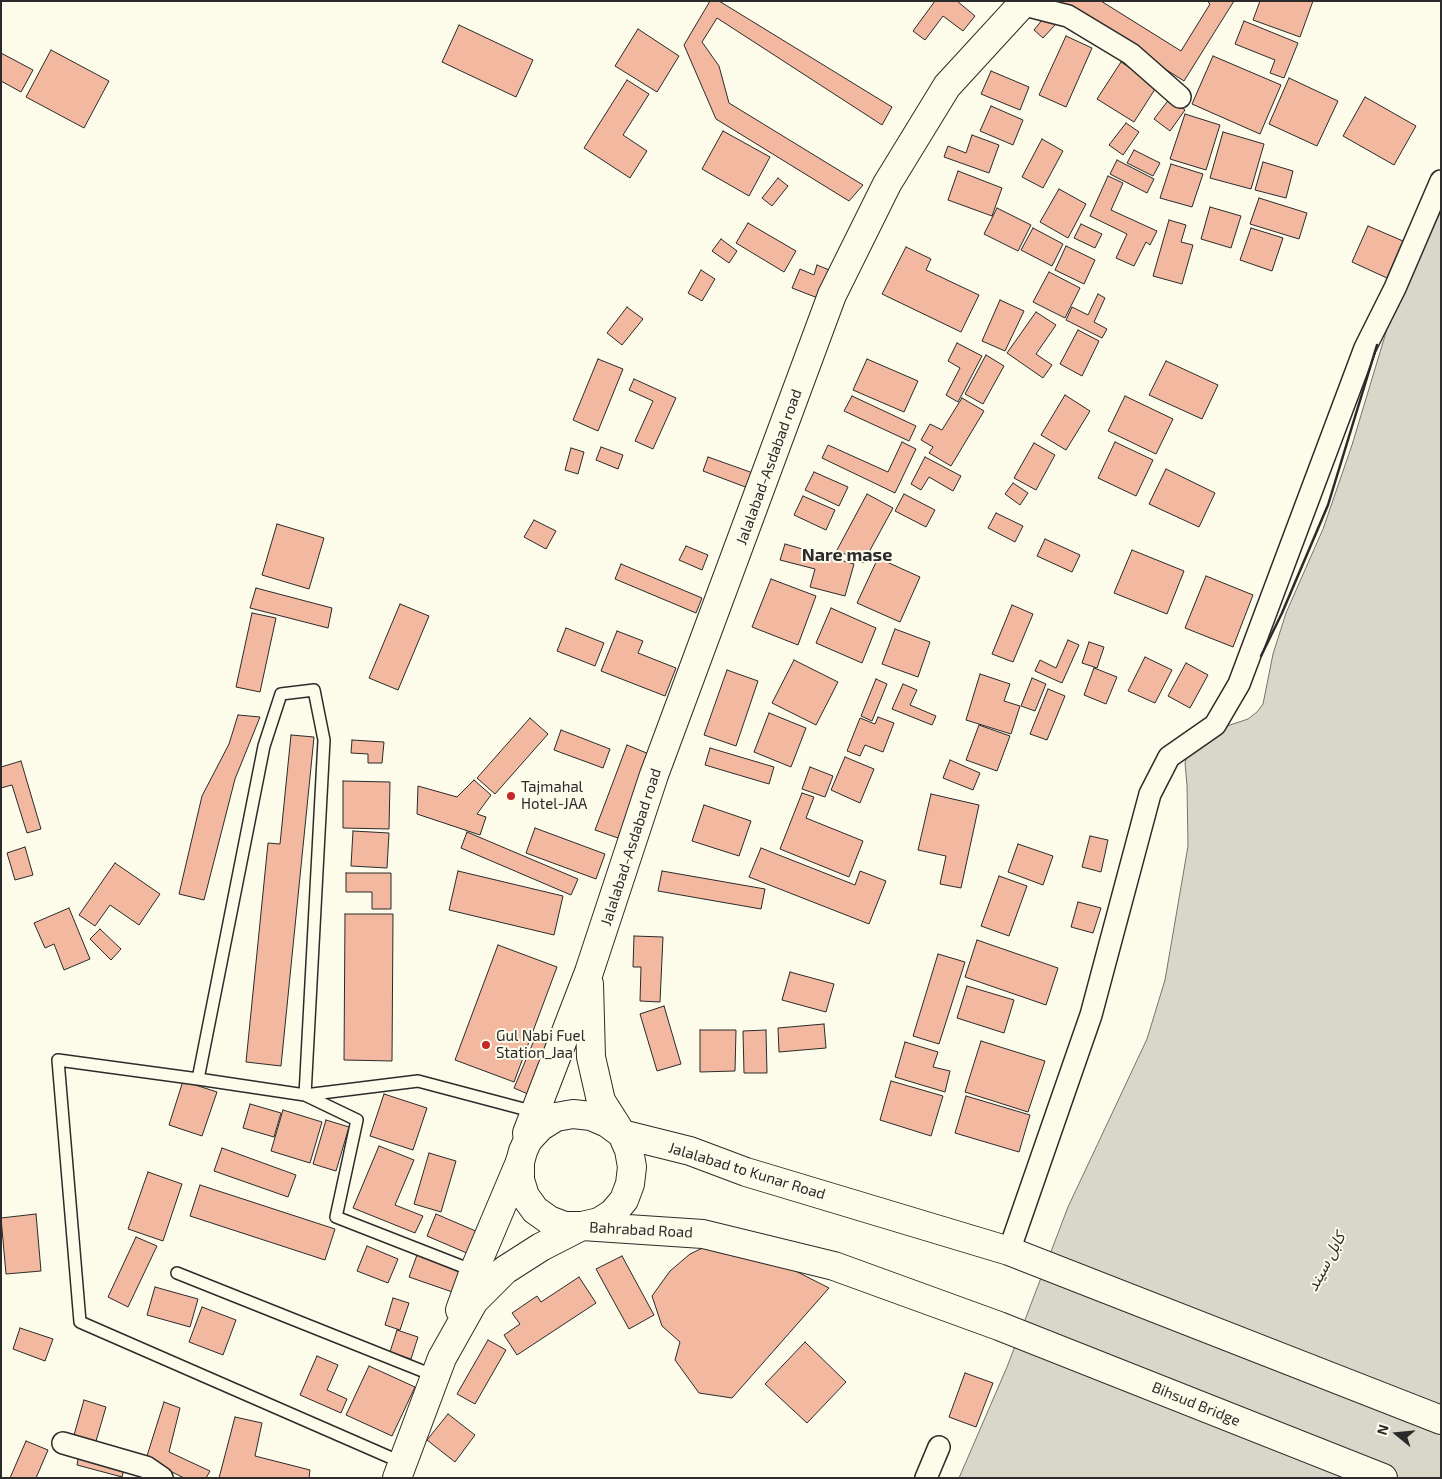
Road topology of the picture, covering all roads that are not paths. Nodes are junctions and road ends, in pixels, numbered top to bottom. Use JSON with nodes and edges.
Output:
{"nodes":[{"id":1,"x":1015,"y":6,"type":"edge"},
{"id":2,"x":1180,"y":97,"type":"dead end"},
{"id":3,"x":1441,"y":181,"type":"edge"},
{"id":4,"x":589,"y":972,"type":"junction"},
{"id":5,"x":198,"y":1080,"type":"junction"},
{"id":6,"x":305,"y":1094,"type":"junction"},
{"id":7,"x":535,"y":1112,"type":"junction"},
{"id":8,"x":622,"y":1134,"type":"junction"},
{"id":9,"x":524,"y":1151,"type":"junction"},
{"id":10,"x":582,"y":1226,"type":"junction"},
{"id":11,"x":1021,"y":1255,"type":"junction"},
{"id":12,"x":474,"y":1271,"type":"junction"},
{"id":13,"x":177,"y":1273,"type":"dead end"},
{"id":14,"x":1010,"y":1331,"type":"joint"},
{"id":15,"x":439,"y":1367,"type":"junction"},
{"id":16,"x":1441,"y":1420,"type":"edge"},
{"id":17,"x":63,"y":1443,"type":"dead end"},
{"id":18,"x":939,"y":1447,"type":"dead end"},
{"id":19,"x":400,"y":1470,"type":"edge"},
{"id":20,"x":162,"y":1478,"type":"edge"},
{"id":21,"x":926,"y":1478,"type":"edge"},
{"id":22,"x":1383,"y":1478,"type":"edge"}],
"edges":[{"from":1,"to":2,"type":"street"},
{"from":1,"to":4,"type":"main road","name":"Jalalabad-Asdabad road"},
{"from":3,"to":11,"type":"street"},
{"from":4,"to":7,"type":"main road","name":"Jalalabad-Asdabad road"},
{"from":4,"to":8,"type":"main road"},
{"from":5,"to":6,"type":"lane"},
{"from":5,"to":6,"type":"lane"},
{"from":5,"to":19,"type":"lane"},
{"from":6,"to":7,"type":"lane"},
{"from":6,"to":12,"type":"lane"},
{"from":7,"to":9,"type":"main road","name":"Jalalabad-Asdabad road"},
{"from":8,"to":9,"type":"main road"},
{"from":8,"to":10,"type":"main road"},
{"from":8,"to":11,"type":"main road","name":"Jalalabad to Kunar Road"},
{"from":9,"to":10,"type":"main road"},
{"from":9,"to":12,"type":"main road"},
{"from":10,"to":14,"type":"main road","name":"Bahrabad Road"},
{"from":10,"to":15,"type":"main road","name":"Bahrabad Road"},
{"from":11,"to":16,"type":"main road","name":"Jalalabad to Kunar Road"},
{"from":12,"to":15,"type":"main road"},
{"from":13,"to":15,"type":"lane"},
{"from":14,"to":22,"type":"main road","name":"Bihsud Bridge"},
{"from":15,"to":19,"type":"main road","name":"Bahrabad Road"},
{"from":17,"to":20,"type":"street"},
{"from":18,"to":21,"type":"street"}]}
